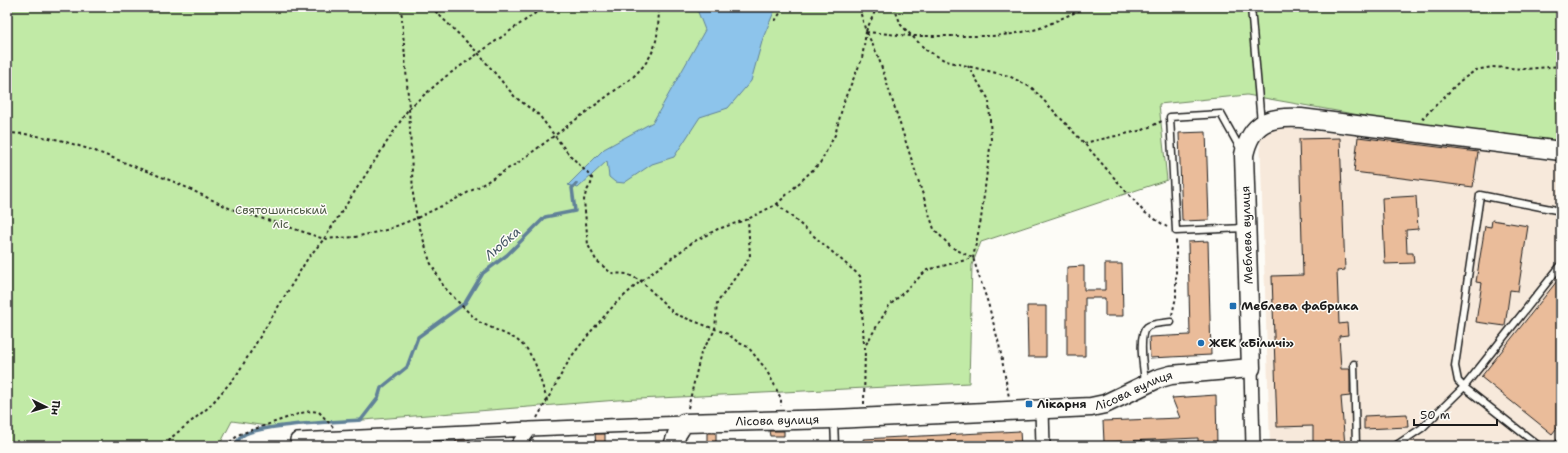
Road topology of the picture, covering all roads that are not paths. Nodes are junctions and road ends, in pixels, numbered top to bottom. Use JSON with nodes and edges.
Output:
{"nodes":[{"id":1,"x":1252,"y":7,"type":"edge"},
{"id":2,"x":1261,"y":125,"type":"junction"},
{"id":3,"x":1561,"y":151,"type":"edge"},
{"id":4,"x":1244,"y":155,"type":"junction"},
{"id":5,"x":1561,"y":211,"type":"edge"},
{"id":6,"x":1247,"y":228,"type":"junction"},
{"id":7,"x":1561,"y":264,"type":"edge"},
{"id":8,"x":1171,"y":322,"type":"road end"},
{"id":9,"x":1354,"y":364,"type":"dead end"},
{"id":10,"x":1251,"y":368,"type":"junction"},
{"id":11,"x":1145,"y":386,"type":"junction"},
{"id":12,"x":1464,"y":387,"type":"junction"},
{"id":13,"x":1042,"y":409,"type":"junction"},
{"id":14,"x":834,"y":419,"type":"junction"},
{"id":15,"x":684,"y":423,"type":"junction"},
{"id":16,"x":530,"y":429,"type":"junction"},
{"id":17,"x":297,"y":440,"type":"dead end"},
{"id":18,"x":1561,"y":441,"type":"edge"},
{"id":19,"x":517,"y":446,"type":"edge"},
{"id":20,"x":673,"y":446,"type":"edge"},
{"id":21,"x":835,"y":446,"type":"edge"},
{"id":22,"x":1043,"y":446,"type":"edge"},
{"id":23,"x":1253,"y":446,"type":"edge"},
{"id":24,"x":1356,"y":446,"type":"edge"},
{"id":25,"x":1395,"y":446,"type":"edge"},
{"id":26,"x":1539,"y":446,"type":"edge"},
{"id":27,"x":1557,"y":446,"type":"edge"}],
"edges":[{"from":1,"to":2,"type":"lane"},
{"from":2,"to":3,"type":"street"},
{"from":2,"to":4,"type":"street","name":"Меблева вулиця"},
{"from":4,"to":6,"type":"street","name":"Меблева вулиця"},
{"from":4,"to":6,"type":"lane"},
{"from":5,"to":12,"type":"lane"},
{"from":6,"to":10,"type":"street","name":"Меблева вулиця"},
{"from":7,"to":12,"type":"lane"},
{"from":8,"to":11,"type":"lane"},
{"from":9,"to":24,"type":"lane"},
{"from":10,"to":11,"type":"street","name":"Лісова вулиця"},
{"from":10,"to":23,"type":"street","name":"Меблева вулиця"},
{"from":11,"to":13,"type":"street","name":"Лісова вулиця"},
{"from":12,"to":25,"type":"lane"},
{"from":12,"to":26,"type":"lane"},
{"from":13,"to":14,"type":"street","name":"Лісова вулиця"},
{"from":13,"to":22,"type":"street"},
{"from":14,"to":15,"type":"street","name":"Лісова вулиця"},
{"from":14,"to":21,"type":"lane"},
{"from":15,"to":16,"type":"street","name":"Лісова вулиця"},
{"from":15,"to":20,"type":"street"},
{"from":16,"to":17,"type":"street","name":"Лісова вулиця"},
{"from":16,"to":19,"type":"street"},
{"from":18,"to":27,"type":"lane"}]}
